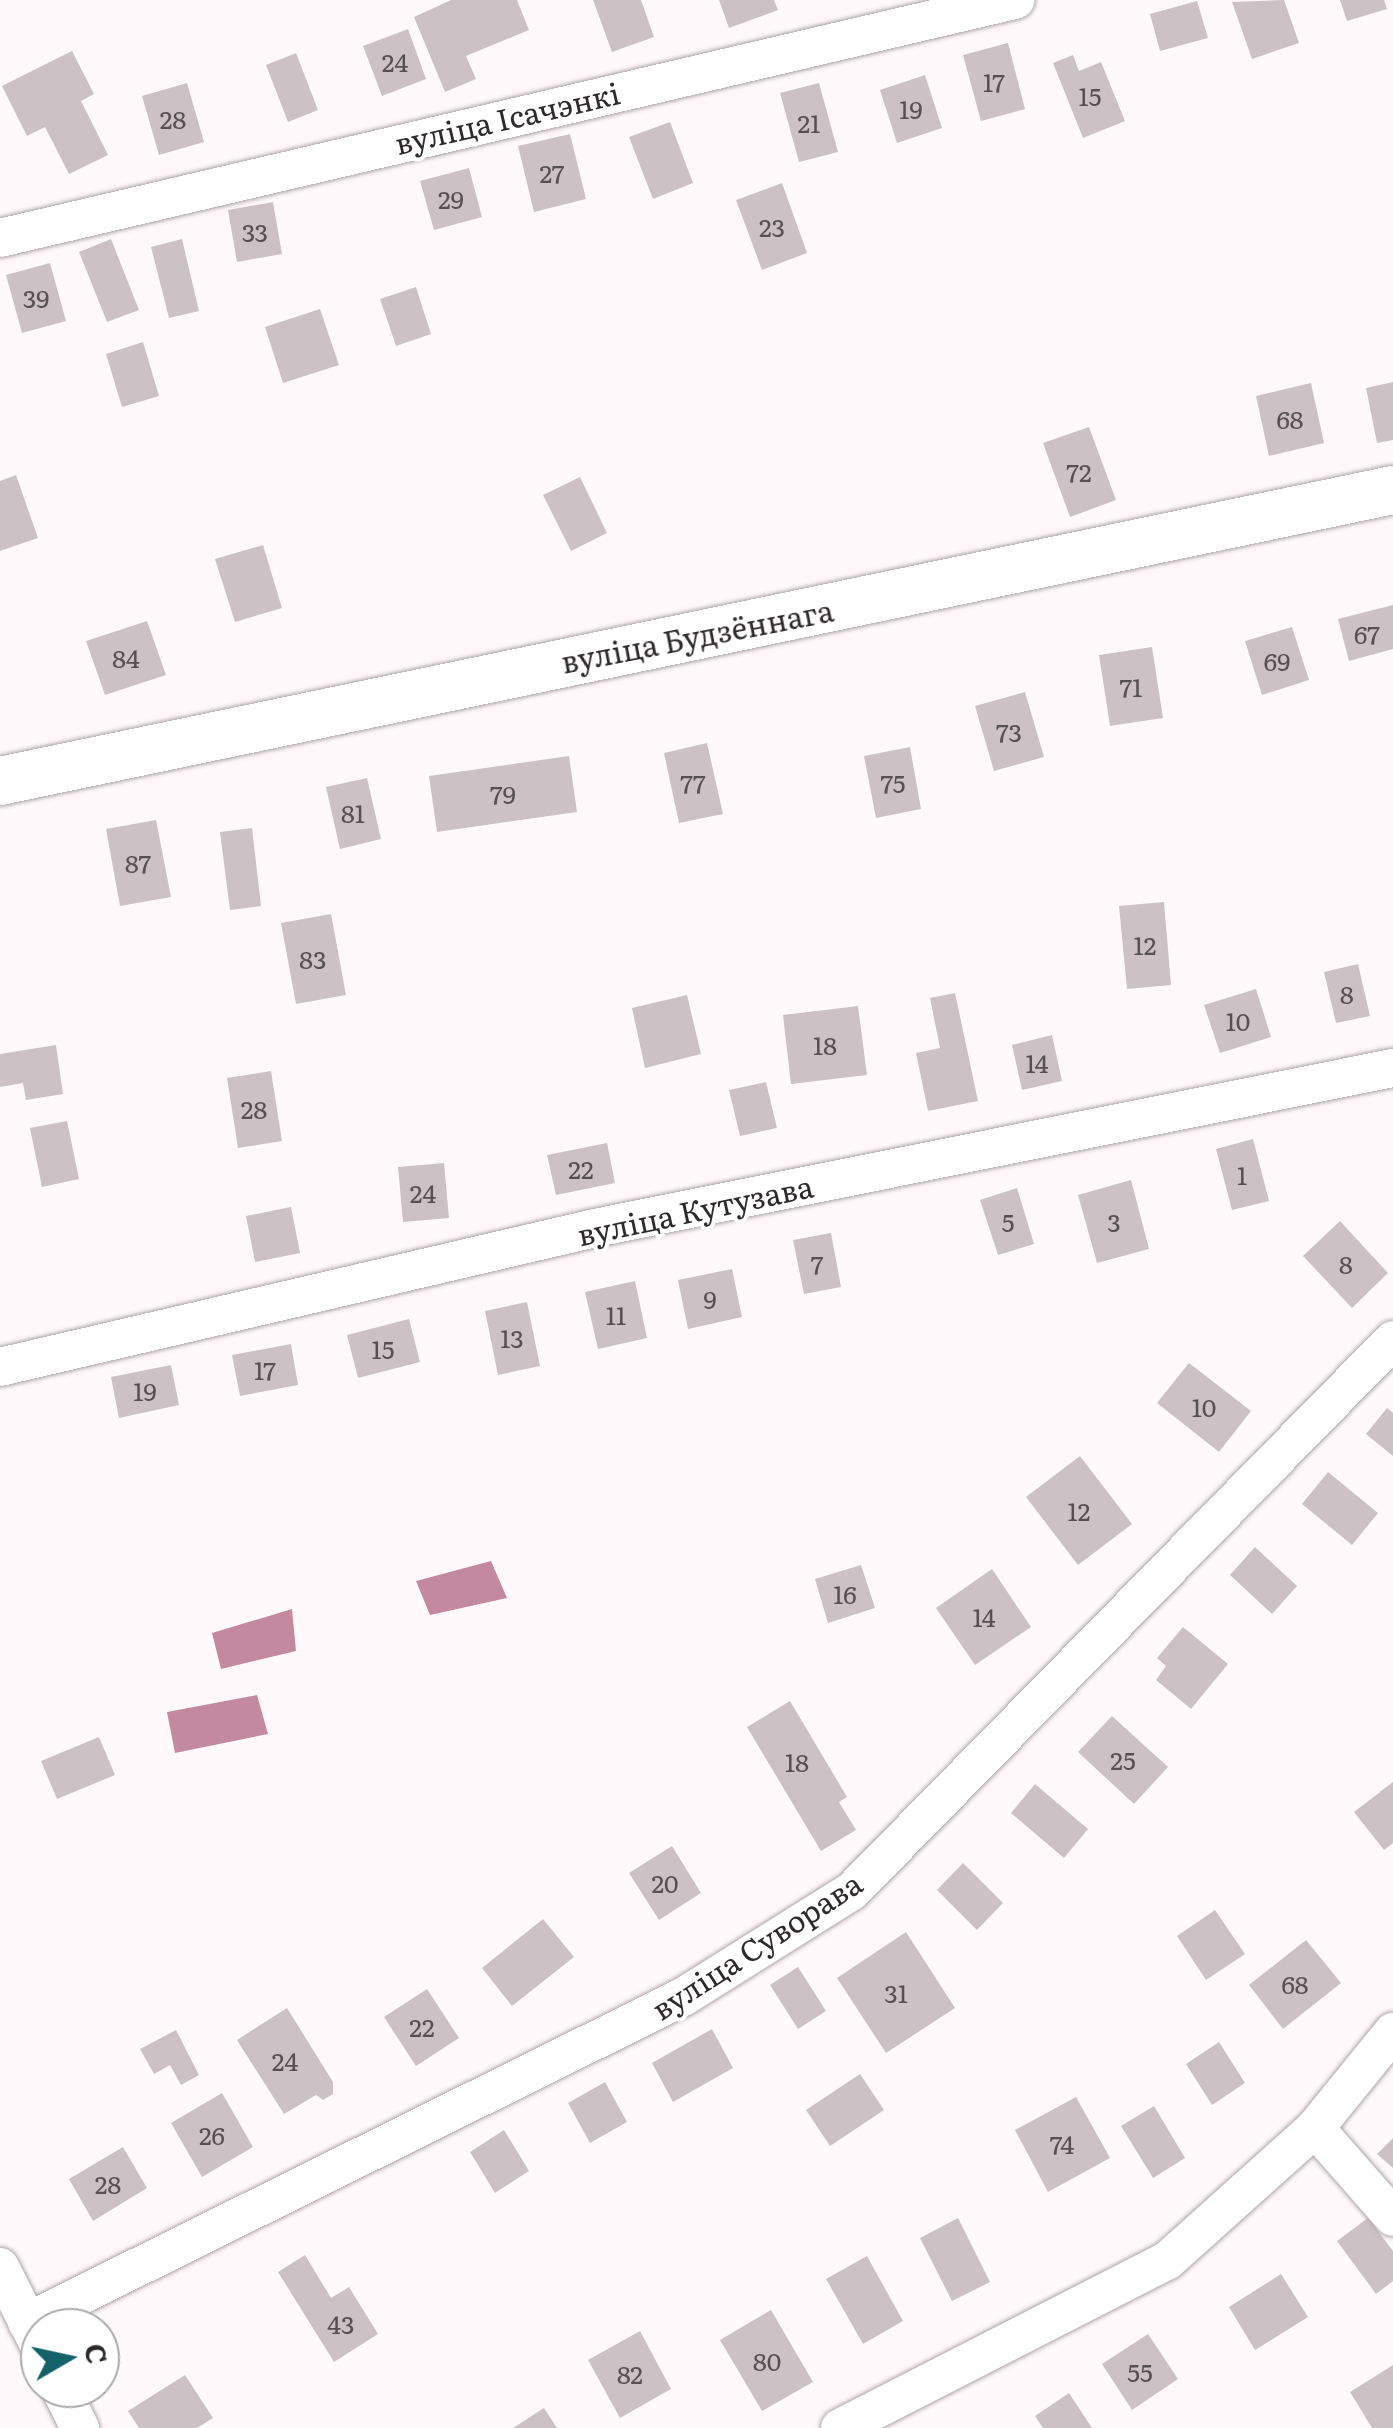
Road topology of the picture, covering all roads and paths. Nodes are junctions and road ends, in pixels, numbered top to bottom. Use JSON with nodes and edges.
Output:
{"nodes":[{"id":1,"x":1015,"y":0,"type":"edge"},
{"id":2,"x":0,"y":238,"type":"edge"},
{"id":3,"x":1393,"y":490,"type":"edge"},
{"id":4,"x":0,"y":780,"type":"edge"},
{"id":5,"x":1393,"y":1068,"type":"edge"},
{"id":6,"x":1393,"y":1340,"type":"edge"},
{"id":7,"x":0,"y":1367,"type":"edge"},
{"id":8,"x":1393,"y":2032,"type":"edge"},
{"id":9,"x":1315,"y":2128,"type":"junction"},
{"id":10,"x":1393,"y":2216,"type":"edge"},
{"id":11,"x":0,"y":2267,"type":"edge"},
{"id":12,"x":21,"y":2308,"type":"edge"},
{"id":13,"x":84,"y":2308,"type":"edge"},
{"id":14,"x":840,"y":2428,"type":"edge"}],
"edges":[{"from":1,"to":2,"type":"street","name":"вуліца Ісачэнкі"},
{"from":3,"to":4,"type":"street","name":"вуліца Будзённага"},
{"from":5,"to":7,"type":"street","name":"вуліца Кутузава"},
{"from":6,"to":13,"type":"street","name":"вуліца Суворава"},
{"from":8,"to":9,"type":"street"},
{"from":9,"to":10,"type":"street"},
{"from":9,"to":14,"type":"street"},
{"from":11,"to":12,"type":"street"}]}
